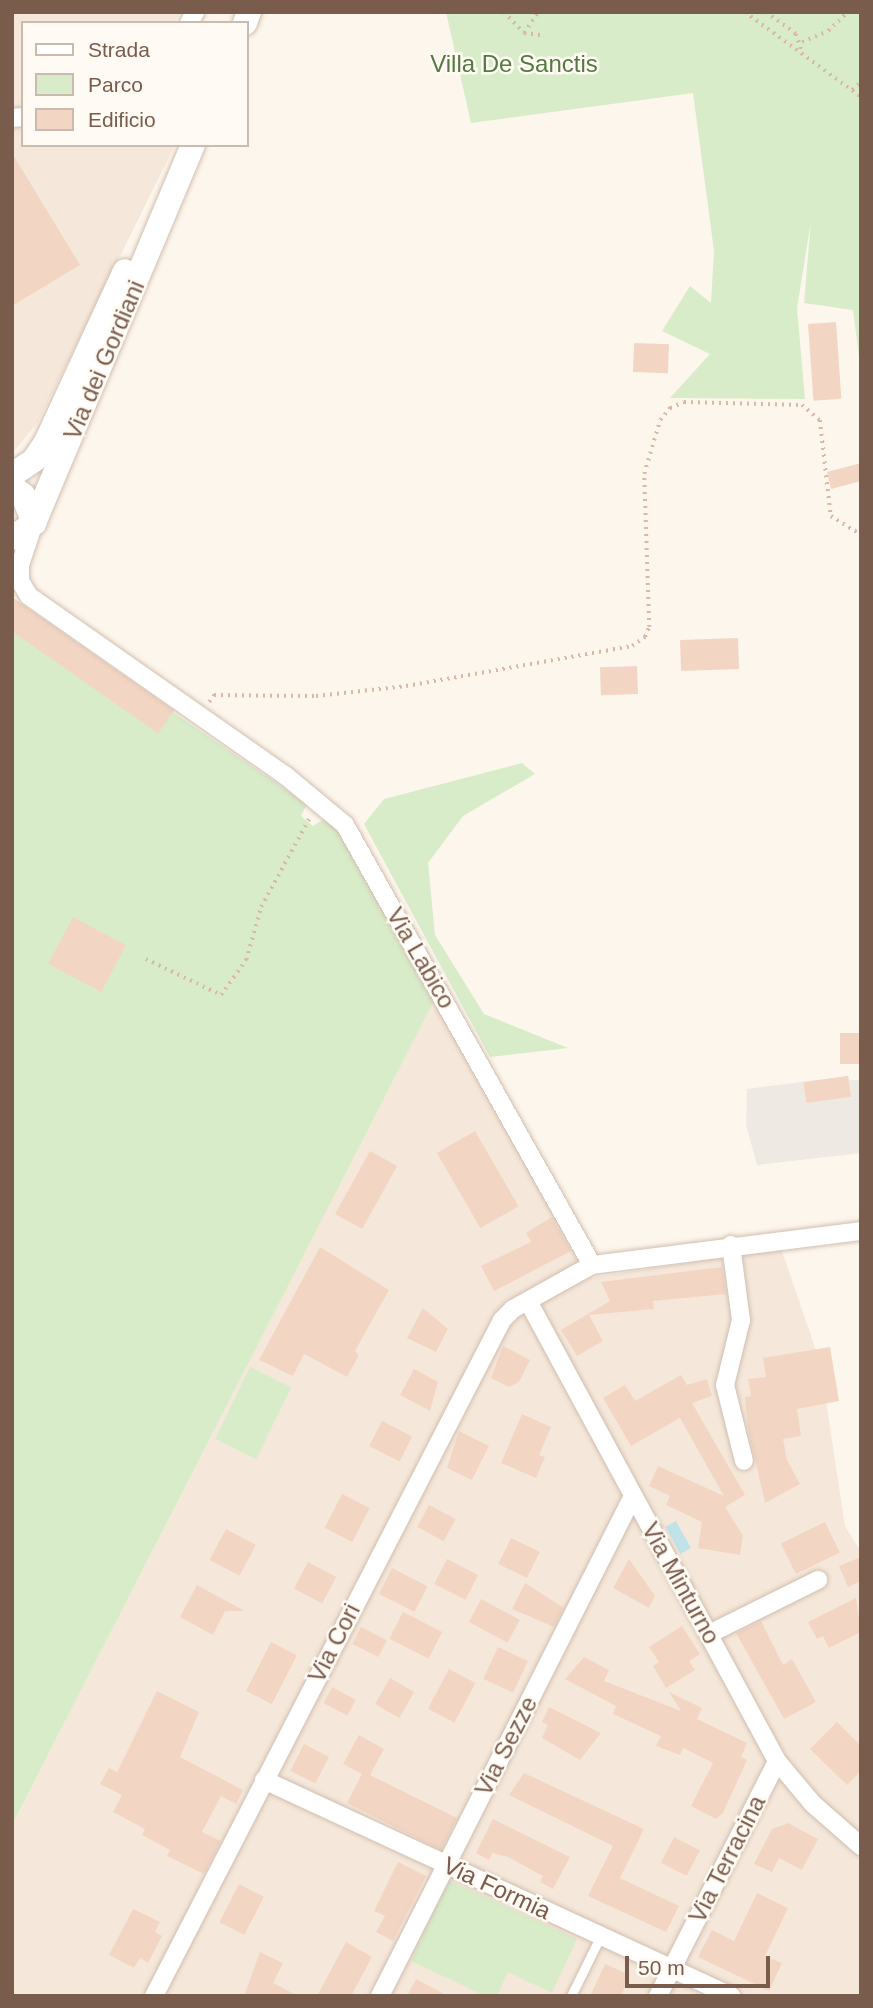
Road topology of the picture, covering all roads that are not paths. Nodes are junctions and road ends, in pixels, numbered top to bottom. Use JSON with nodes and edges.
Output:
{"nodes":[{"id":1,"x":192,"y":147,"type":"edge"},
{"id":2,"x":170,"y":195,"type":"junction"},
{"id":3,"x":12,"y":475,"type":"edge"},
{"id":4,"x":12,"y":487,"type":"edge"},
{"id":5,"x":34,"y":523,"type":"junction"},
{"id":6,"x":12,"y":538,"type":"edge"},
{"id":7,"x":861,"y":1231,"type":"edge"},
{"id":8,"x":731,"y":1245,"type":"junction"},
{"id":9,"x":592,"y":1265,"type":"junction"},
{"id":10,"x":528,"y":1301,"type":"junction"},
{"id":11,"x":744,"y":1461,"type":"dead end"},
{"id":12,"x":633,"y":1496,"type":"junction"},
{"id":13,"x":818,"y":1580,"type":"dead end"},
{"id":14,"x":709,"y":1633,"type":"junction"},
{"id":15,"x":776,"y":1760,"type":"junction"},
{"id":16,"x":264,"y":1780,"type":"junction"},
{"id":17,"x":861,"y":1846,"type":"edge"},
{"id":18,"x":447,"y":1864,"type":"junction"},
{"id":19,"x":601,"y":1935,"type":"junction"},
{"id":20,"x":672,"y":1968,"type":"junction"},
{"id":21,"x":154,"y":1996,"type":"edge"},
{"id":22,"x":380,"y":1996,"type":"edge"},
{"id":23,"x":571,"y":1996,"type":"edge"},
{"id":24,"x":658,"y":1996,"type":"edge"},
{"id":25,"x":731,"y":1996,"type":"edge"}],
"edges":[{"from":1,"to":2,"type":"street","name":"Via dei Gordiani"},
{"from":2,"to":3,"type":"street","name":"Via dei Gordiani"},
{"from":2,"to":5,"type":"street","name":"Via dei Gordiani"},
{"from":4,"to":5,"type":"street"},
{"from":5,"to":6,"type":"street"},
{"from":5,"to":9,"type":"street","name":"Via Labico"},
{"from":7,"to":8,"type":"street"},
{"from":8,"to":9,"type":"street"},
{"from":8,"to":11,"type":"street"},
{"from":9,"to":10,"type":"street","name":"Via Cori"},
{"from":10,"to":12,"type":"street","name":"Via Minturno"},
{"from":10,"to":16,"type":"street","name":"Via Cori"},
{"from":12,"to":14,"type":"street","name":"Via Minturno"},
{"from":12,"to":18,"type":"street","name":"Via Sezze"},
{"from":13,"to":14,"type":"street"},
{"from":14,"to":15,"type":"street","name":"Via Minturno"},
{"from":15,"to":17,"type":"street","name":"Via Minturno"},
{"from":15,"to":20,"type":"street","name":"Via Terracina"},
{"from":16,"to":18,"type":"street","name":"Via Formia"},
{"from":16,"to":21,"type":"street","name":"Via Cori"},
{"from":18,"to":19,"type":"street","name":"Via Formia"},
{"from":18,"to":22,"type":"street","name":"Via Sezze"},
{"from":19,"to":20,"type":"street","name":"Via Formia"},
{"from":19,"to":23,"type":"lane"},
{"from":20,"to":24,"type":"street","name":"Via Terracina"},
{"from":20,"to":25,"type":"street","name":"Via Formia"}]}
